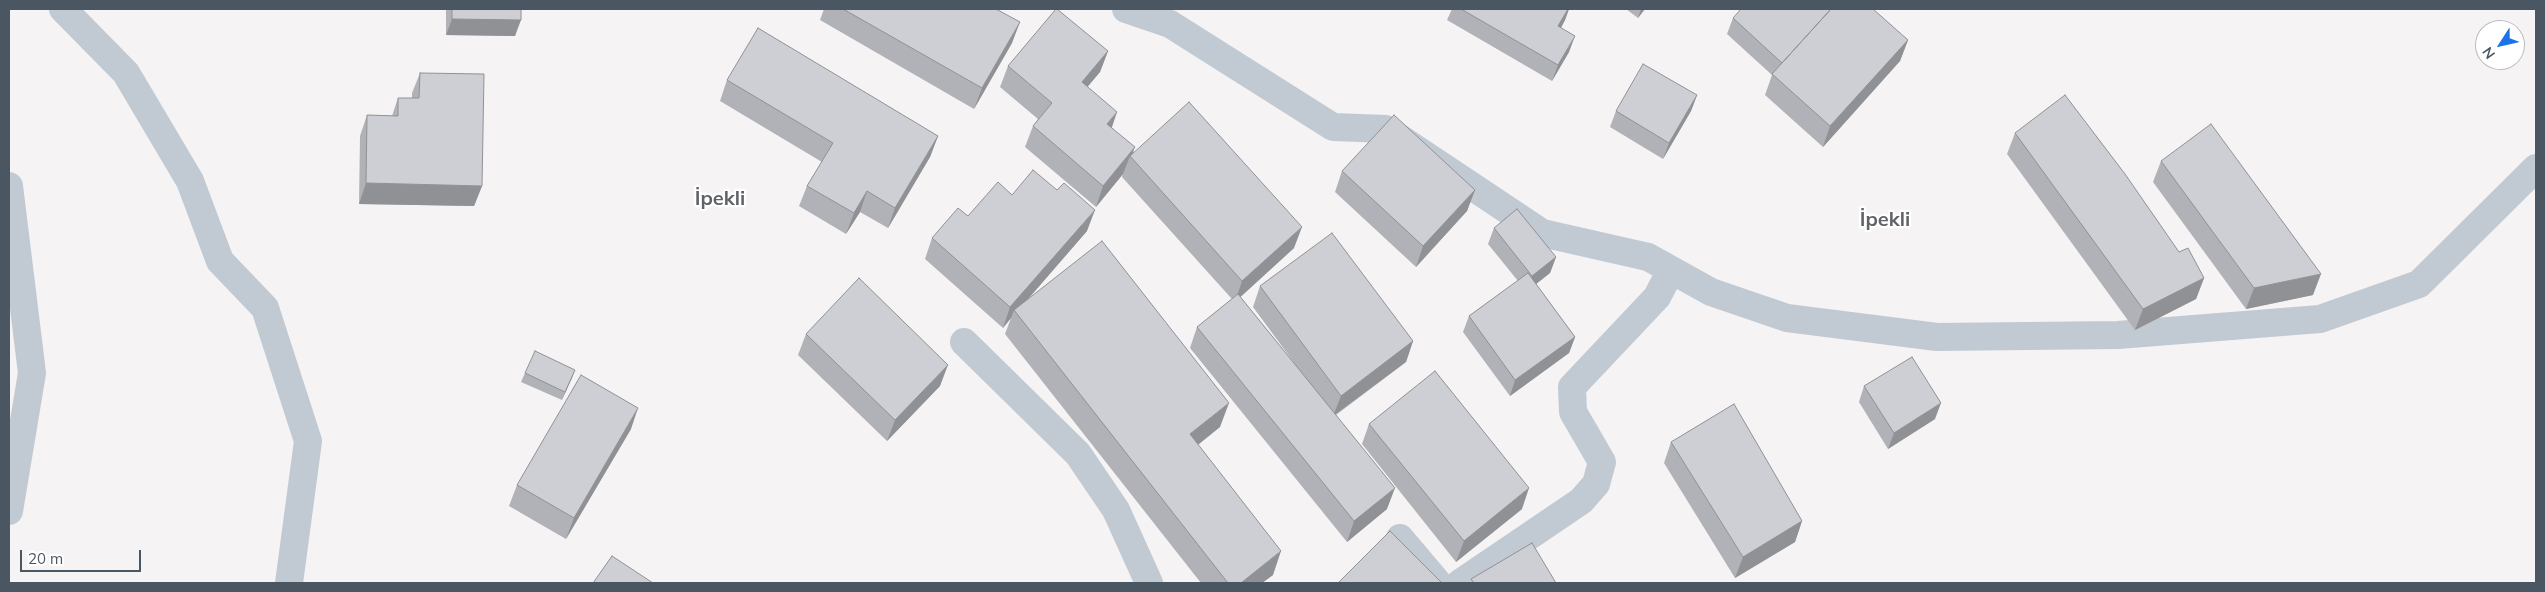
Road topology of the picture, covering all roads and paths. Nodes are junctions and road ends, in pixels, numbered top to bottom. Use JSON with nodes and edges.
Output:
{"nodes":[{"id":1,"x":62,"y":9,"type":"edge"},
{"id":2,"x":1126,"y":9,"type":"edge"},
{"id":3,"x":2536,"y":168,"type":"edge"},
{"id":4,"x":9,"y":186,"type":"edge"},
{"id":5,"x":1670,"y":270,"type":"junction"},
{"id":6,"x":964,"y":342,"type":"dead end"},
{"id":7,"x":9,"y":511,"type":"edge"},
{"id":8,"x":1400,"y":538,"type":"edge"},
{"id":9,"x":289,"y":583,"type":"edge"},
{"id":10,"x":1149,"y":583,"type":"edge"},
{"id":11,"x":1438,"y":583,"type":"edge"},
{"id":12,"x":1460,"y":583,"type":"edge"}],
"edges":[{"from":1,"to":9,"type":"street"},
{"from":2,"to":5,"type":"street"},
{"from":3,"to":5,"type":"street"},
{"from":4,"to":7,"type":"street"},
{"from":5,"to":12,"type":"street"},
{"from":6,"to":10,"type":"street"},
{"from":8,"to":11,"type":"street"}]}
